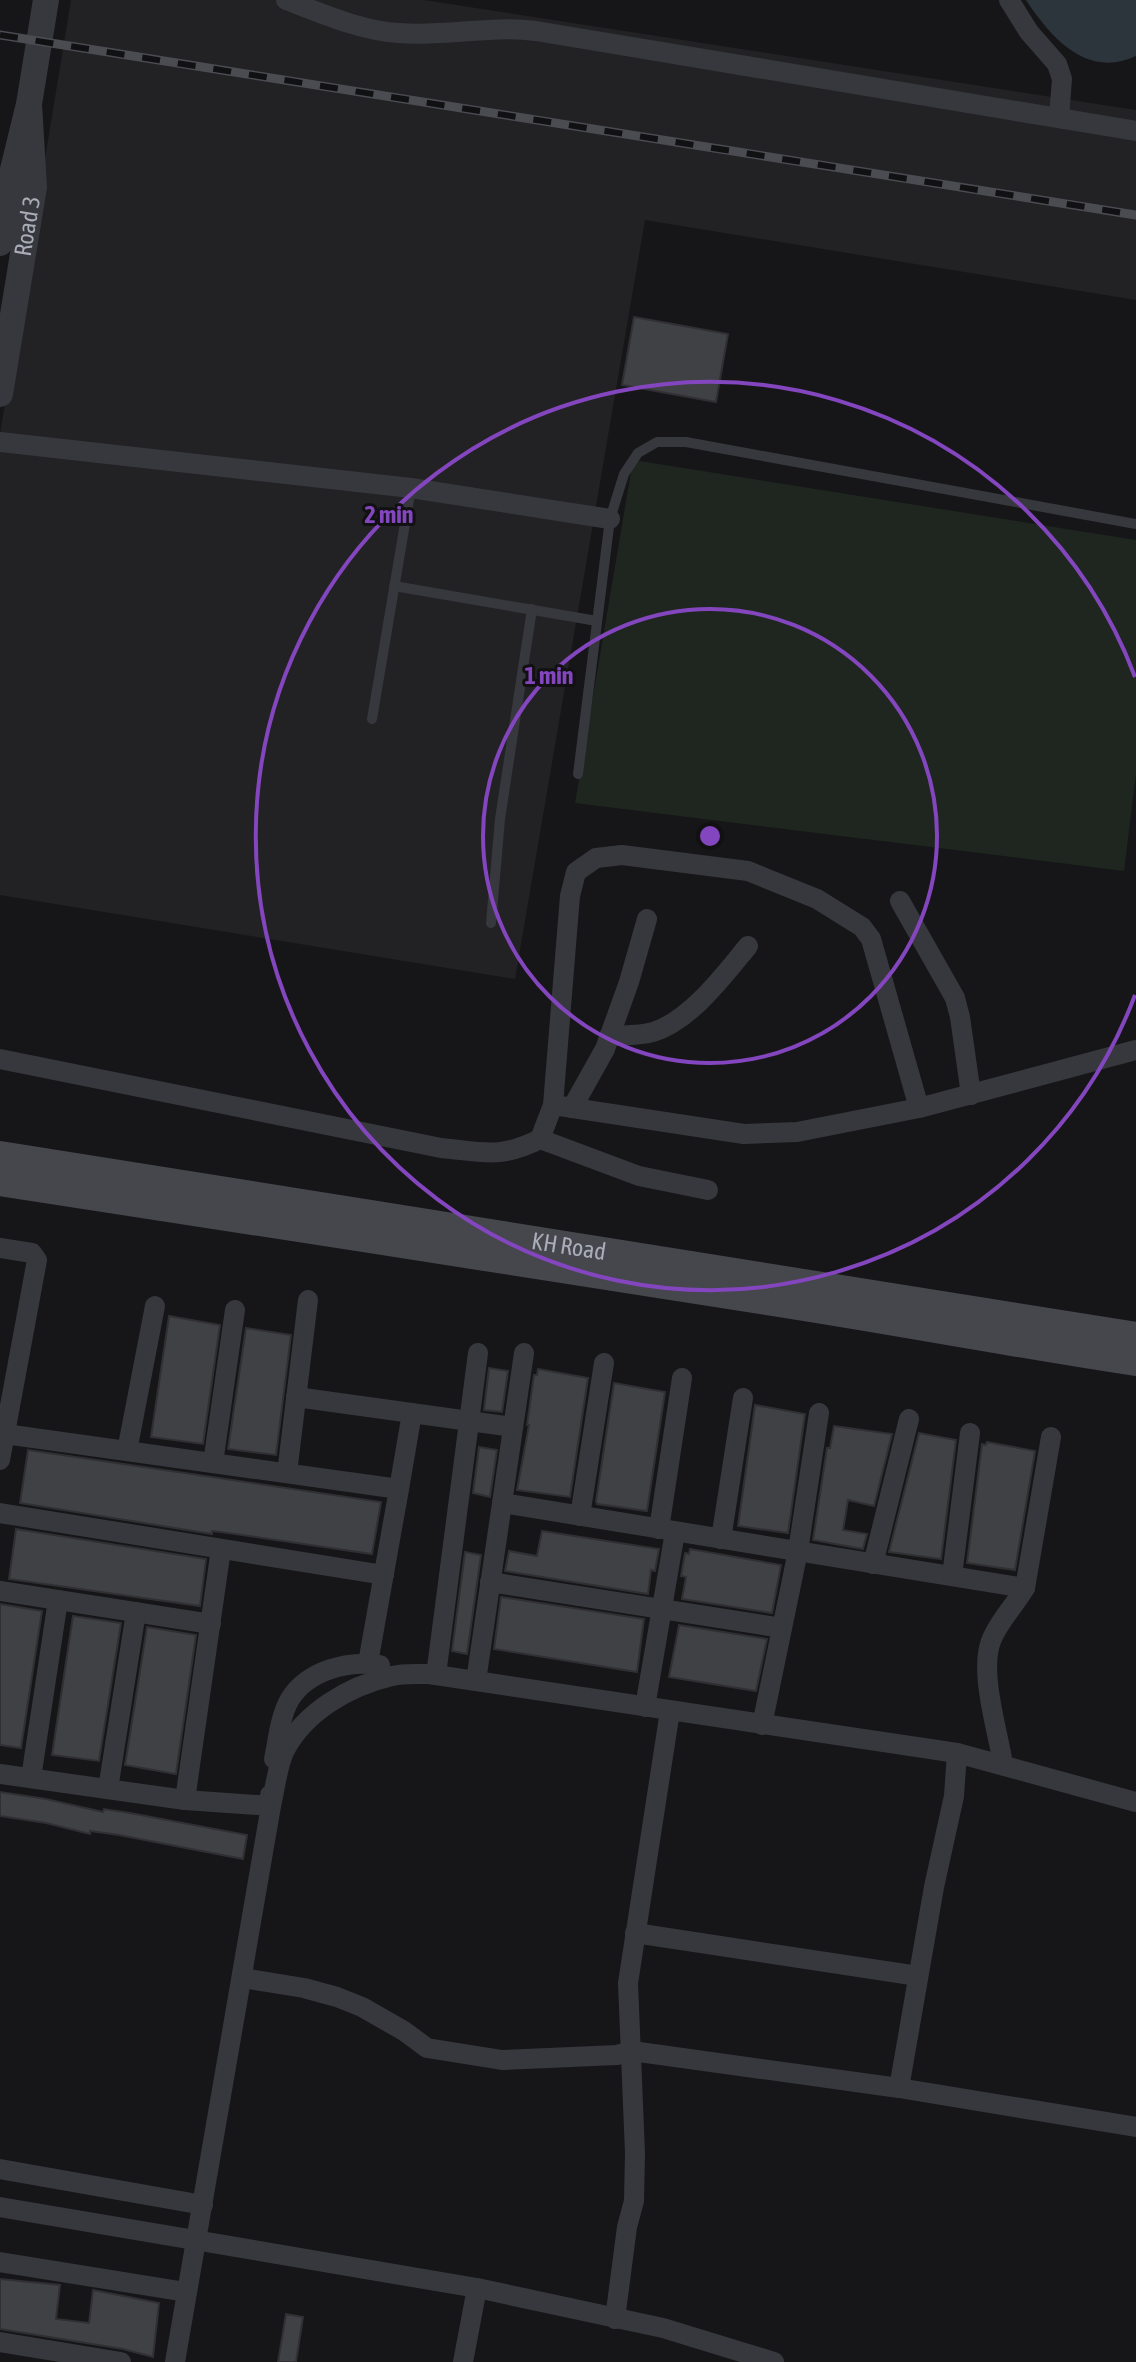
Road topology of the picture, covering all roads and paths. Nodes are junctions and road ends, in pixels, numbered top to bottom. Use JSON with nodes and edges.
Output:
{"nodes":[{"id":1,"x":46,"y":0,"type":"edge"},
{"id":2,"x":286,"y":0,"type":"edge"},
{"id":3,"x":1009,"y":0,"type":"edge"},
{"id":4,"x":29,"y":104,"type":"junction"},
{"id":5,"x":1059,"y":117,"type":"junction"},
{"id":6,"x":1136,"y":131,"type":"edge"},
{"id":7,"x":0,"y":243,"type":"edge"},
{"id":8,"x":0,"y":394,"type":"edge"},
{"id":9,"x":0,"y":442,"type":"edge"},
{"id":10,"x":411,"y":488,"type":"junction"},
{"id":11,"x":610,"y":519,"type":"junction"},
{"id":12,"x":1136,"y":524,"type":"edge"},
{"id":13,"x":394,"y":586,"type":"junction"},
{"id":14,"x":532,"y":609,"type":"junction"},
{"id":15,"x":597,"y":621,"type":"junction"},
{"id":16,"x":372,"y":719,"type":"dead end"},
{"id":17,"x":578,"y":774,"type":"dead end"},
{"id":18,"x":900,"y":901,"type":"dead end"},
{"id":19,"x":647,"y":919,"type":"dead end"},
{"id":20,"x":491,"y":923,"type":"dead end"},
{"id":21,"x":748,"y":946,"type":"dead end"},
{"id":22,"x":609,"y":1036,"type":"junction"},
{"id":23,"x":1136,"y":1050,"type":"edge"},
{"id":24,"x":0,"y":1059,"type":"edge"},
{"id":25,"x":971,"y":1095,"type":"junction"},
{"id":26,"x":562,"y":1106,"type":"junction"},
{"id":27,"x":919,"y":1108,"type":"junction"},
{"id":28,"x":540,"y":1139,"type":"junction"},
{"id":29,"x":0,"y":1156,"type":"edge"},
{"id":30,"x":0,"y":1181,"type":"edge"},
{"id":31,"x":708,"y":1190,"type":"dead end"},
{"id":32,"x":0,"y":1248,"type":"edge"},
{"id":33,"x":308,"y":1300,"type":"dead end"},
{"id":34,"x":155,"y":1306,"type":"dead end"},
{"id":35,"x":235,"y":1310,"type":"dead end"},
{"id":36,"x":1136,"y":1337,"type":"edge"},
{"id":37,"x":478,"y":1353,"type":"dead end"},
{"id":38,"x":524,"y":1353,"type":"dead end"},
{"id":39,"x":1136,"y":1361,"type":"edge"},
{"id":40,"x":604,"y":1363,"type":"dead end"},
{"id":41,"x":682,"y":1378,"type":"dead end"},
{"id":42,"x":296,"y":1397,"type":"junction"},
{"id":43,"x":743,"y":1398,"type":"dead end"},
{"id":44,"x":412,"y":1413,"type":"junction"},
{"id":45,"x":819,"y":1413,"type":"dead end"},
{"id":46,"x":909,"y":1419,"type":"dead end"},
{"id":47,"x":471,"y":1421,"type":"junction"},
{"id":48,"x":513,"y":1427,"type":"junction"},
{"id":49,"x":970,"y":1433,"type":"dead end"},
{"id":50,"x":5,"y":1434,"type":"junction"},
{"id":51,"x":1051,"y":1437,"type":"dead end"},
{"id":52,"x":127,"y":1451,"type":"junction"},
{"id":53,"x":0,"y":1460,"type":"edge"},
{"id":54,"x":213,"y":1463,"type":"junction"},
{"id":55,"x":287,"y":1473,"type":"junction"},
{"id":56,"x":399,"y":1489,"type":"junction"},
{"id":57,"x":502,"y":1503,"type":"junction"},
{"id":58,"x":0,"y":1513,"type":"edge"},
{"id":59,"x":580,"y":1516,"type":"junction"},
{"id":60,"x":667,"y":1530,"type":"junction"},
{"id":61,"x":721,"y":1539,"type":"junction"},
{"id":62,"x":221,"y":1549,"type":"junction"},
{"id":63,"x":798,"y":1551,"type":"junction"},
{"id":64,"x":873,"y":1564,"type":"junction"},
{"id":65,"x":384,"y":1575,"type":"junction"},
{"id":66,"x":952,"y":1576,"type":"junction"},
{"id":67,"x":490,"y":1582,"type":"junction"},
{"id":68,"x":1025,"y":1588,"type":"junction"},
{"id":69,"x":0,"y":1591,"type":"edge"},
{"id":70,"x":58,"y":1600,"type":"junction"},
{"id":71,"x":662,"y":1609,"type":"junction"},
{"id":72,"x":136,"y":1612,"type":"junction"},
{"id":73,"x":211,"y":1624,"type":"junction"},
{"id":74,"x":782,"y":1628,"type":"junction"},
{"id":75,"x":368,"y":1663,"type":"junction"},
{"id":76,"x":432,"y":1674,"type":"junction"},
{"id":77,"x":476,"y":1681,"type":"junction"},
{"id":78,"x":645,"y":1707,"type":"junction"},
{"id":79,"x":670,"y":1711,"type":"junction"},
{"id":80,"x":762,"y":1725,"type":"junction"},
{"id":81,"x":957,"y":1753,"type":"junction"},
{"id":82,"x":1003,"y":1764,"type":"junction"},
{"id":83,"x":0,"y":1774,"type":"edge"},
{"id":84,"x":31,"y":1778,"type":"junction"},
{"id":85,"x":108,"y":1789,"type":"junction"},
{"id":86,"x":185,"y":1800,"type":"junction"},
{"id":87,"x":1136,"y":1802,"type":"edge"},
{"id":88,"x":271,"y":1806,"type":"junction"},
{"id":89,"x":635,"y":1933,"type":"junction"},
{"id":90,"x":918,"y":1976,"type":"junction"},
{"id":91,"x":243,"y":1978,"type":"junction"},
{"id":92,"x":632,"y":2051,"type":"junction"},
{"id":93,"x":899,"y":2088,"type":"junction"},
{"id":94,"x":1136,"y":2127,"type":"edge"},
{"id":95,"x":0,"y":2169,"type":"edge"},
{"id":96,"x":203,"y":2205,"type":"junction"},
{"id":97,"x":0,"y":2207,"type":"edge"},
{"id":98,"x":195,"y":2241,"type":"junction"},
{"id":99,"x":0,"y":2262,"type":"edge"},
{"id":100,"x":477,"y":2288,"type":"junction"},
{"id":101,"x":186,"y":2292,"type":"junction"},
{"id":102,"x":615,"y":2319,"type":"junction"},
{"id":103,"x":0,"y":2342,"type":"edge"},
{"id":104,"x":75,"y":2358,"type":"edge"},
{"id":105,"x":121,"y":2362,"type":"edge"},
{"id":106,"x":175,"y":2362,"type":"edge"},
{"id":107,"x":463,"y":2362,"type":"edge"},
{"id":108,"x":774,"y":2362,"type":"edge"}],
"edges":[{"from":1,"to":4,"type":"street","name":"Road 3"},
{"from":2,"to":5,"type":"street"},
{"from":3,"to":5,"type":"street"},
{"from":4,"to":7,"type":"street","name":"Road 3"},
{"from":4,"to":8,"type":"street","name":"Road 3"},
{"from":5,"to":6,"type":"street"},
{"from":9,"to":10,"type":"street"},
{"from":10,"to":11,"type":"street"},
{"from":10,"to":13,"type":"lane"},
{"from":11,"to":12,"type":"lane"},
{"from":11,"to":15,"type":"lane"},
{"from":13,"to":14,"type":"lane"},
{"from":13,"to":16,"type":"lane"},
{"from":14,"to":15,"type":"lane"},
{"from":14,"to":20,"type":"lane"},
{"from":15,"to":17,"type":"lane"},
{"from":18,"to":25,"type":"street"},
{"from":19,"to":22,"type":"street"},
{"from":21,"to":22,"type":"street"},
{"from":22,"to":26,"type":"street"},
{"from":23,"to":25,"type":"street"},
{"from":24,"to":28,"type":"street"},
{"from":25,"to":27,"type":"street"},
{"from":26,"to":27,"type":"street"},
{"from":26,"to":27,"type":"street"},
{"from":26,"to":28,"type":"street"},
{"from":28,"to":31,"type":"street"},
{"from":29,"to":36,"type":"main road","name":"KH Road"},
{"from":30,"to":39,"type":"main road","name":"KH Road"},
{"from":32,"to":50,"type":"street"},
{"from":33,"to":42,"type":"street"},
{"from":34,"to":52,"type":"street"},
{"from":35,"to":54,"type":"street"},
{"from":37,"to":47,"type":"street"},
{"from":38,"to":48,"type":"street"},
{"from":40,"to":59,"type":"street"},
{"from":41,"to":60,"type":"street"},
{"from":42,"to":44,"type":"street"},
{"from":42,"to":55,"type":"street"},
{"from":43,"to":61,"type":"street"},
{"from":44,"to":47,"type":"street"},
{"from":44,"to":56,"type":"street"},
{"from":45,"to":63,"type":"street"},
{"from":46,"to":64,"type":"street"},
{"from":47,"to":48,"type":"street"},
{"from":47,"to":76,"type":"street"},
{"from":48,"to":57,"type":"street"},
{"from":49,"to":66,"type":"street"},
{"from":50,"to":52,"type":"street"},
{"from":50,"to":53,"type":"street"},
{"from":51,"to":68,"type":"street"},
{"from":52,"to":54,"type":"street"},
{"from":54,"to":55,"type":"street"},
{"from":55,"to":56,"type":"street"},
{"from":56,"to":65,"type":"street"},
{"from":57,"to":59,"type":"street"},
{"from":57,"to":67,"type":"street"},
{"from":58,"to":62,"type":"street"},
{"from":59,"to":60,"type":"street"},
{"from":60,"to":61,"type":"street"},
{"from":60,"to":71,"type":"street"},
{"from":61,"to":63,"type":"street"},
{"from":62,"to":65,"type":"street"},
{"from":62,"to":73,"type":"street"},
{"from":63,"to":64,"type":"street"},
{"from":63,"to":74,"type":"street"},
{"from":64,"to":66,"type":"street"},
{"from":65,"to":75,"type":"street"},
{"from":66,"to":68,"type":"street"},
{"from":67,"to":71,"type":"street"},
{"from":67,"to":77,"type":"street"},
{"from":68,"to":82,"type":"street"},
{"from":69,"to":70,"type":"street"},
{"from":70,"to":72,"type":"street"},
{"from":70,"to":84,"type":"street"},
{"from":71,"to":74,"type":"street"},
{"from":71,"to":78,"type":"street"},
{"from":72,"to":73,"type":"street"},
{"from":72,"to":85,"type":"street"},
{"from":73,"to":86,"type":"street"},
{"from":74,"to":80,"type":"street"},
{"from":75,"to":76,"type":"street"},
{"from":75,"to":88,"type":"street"},
{"from":76,"to":77,"type":"street"},
{"from":76,"to":88,"type":"street"},
{"from":77,"to":78,"type":"street"},
{"from":78,"to":79,"type":"street"},
{"from":79,"to":80,"type":"street"},
{"from":79,"to":89,"type":"street"},
{"from":80,"to":81,"type":"street"},
{"from":81,"to":82,"type":"street"},
{"from":81,"to":90,"type":"street"},
{"from":82,"to":87,"type":"street"},
{"from":83,"to":84,"type":"street"},
{"from":84,"to":85,"type":"street"},
{"from":85,"to":86,"type":"street"},
{"from":86,"to":88,"type":"street"},
{"from":88,"to":91,"type":"street"},
{"from":89,"to":90,"type":"street"},
{"from":89,"to":92,"type":"street"},
{"from":90,"to":93,"type":"street"},
{"from":91,"to":92,"type":"street"},
{"from":91,"to":96,"type":"street"},
{"from":92,"to":93,"type":"street"},
{"from":92,"to":102,"type":"street"},
{"from":93,"to":94,"type":"street"},
{"from":95,"to":96,"type":"street"},
{"from":96,"to":98,"type":"street"},
{"from":97,"to":98,"type":"street"},
{"from":98,"to":100,"type":"street"},
{"from":98,"to":101,"type":"street"},
{"from":99,"to":101,"type":"street"},
{"from":100,"to":102,"type":"street"},
{"from":100,"to":107,"type":"street"},
{"from":101,"to":106,"type":"street"},
{"from":102,"to":108,"type":"street"},
{"from":103,"to":104,"type":"street"},
{"from":104,"to":105,"type":"street"}]}
